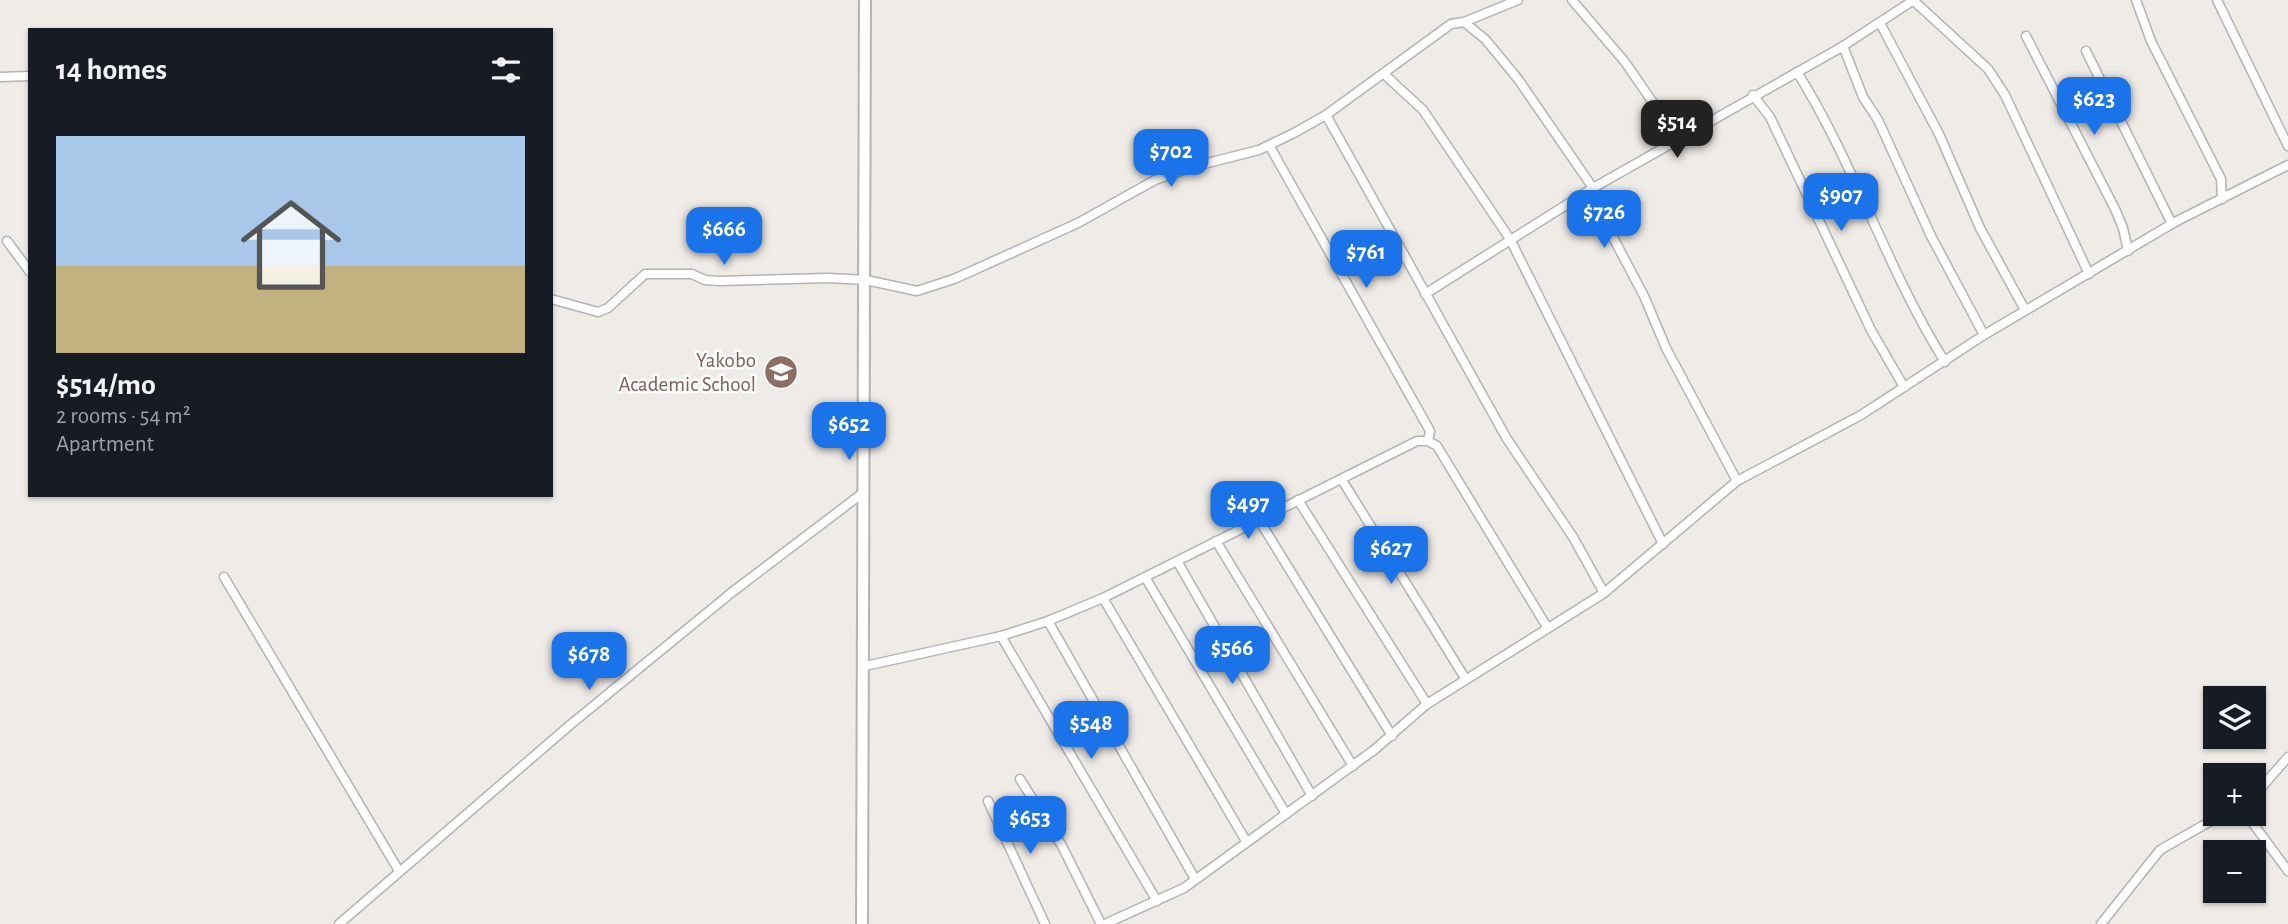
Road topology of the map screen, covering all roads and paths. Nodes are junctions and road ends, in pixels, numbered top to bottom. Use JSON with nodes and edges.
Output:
{"nodes":[{"id":1,"x":865,"y":0,"type":"edge"},
{"id":2,"x":1518,"y":0,"type":"edge"},
{"id":3,"x":1572,"y":0,"type":"edge"},
{"id":4,"x":1914,"y":0,"type":"edge"},
{"id":5,"x":2136,"y":0,"type":"edge"},
{"id":6,"x":2217,"y":0,"type":"edge"},
{"id":7,"x":1464,"y":22,"type":"junction"},
{"id":8,"x":1880,"y":23,"type":"junction"},
{"id":9,"x":2026,"y":36,"type":"dead end"},
{"id":10,"x":1843,"y":46,"type":"junction"},
{"id":11,"x":2086,"y":51,"type":"dead end"},
{"id":12,"x":1797,"y":72,"type":"junction"},
{"id":13,"x":1384,"y":74,"type":"junction"},
{"id":14,"x":28,"y":76,"type":"edge"},
{"id":15,"x":0,"y":77,"type":"edge"},
{"id":16,"x":1753,"y":96,"type":"junction"},
{"id":17,"x":1326,"y":115,"type":"junction"},
{"id":18,"x":1680,"y":142,"type":"junction"},
{"id":19,"x":1269,"y":145,"type":"junction"},
{"id":20,"x":2288,"y":146,"type":"edge"},
{"id":21,"x":2288,"y":165,"type":"edge"},
{"id":22,"x":1593,"y":188,"type":"junction"},
{"id":23,"x":2222,"y":198,"type":"junction"},
{"id":24,"x":2172,"y":224,"type":"junction"},
{"id":25,"x":1510,"y":239,"type":"junction"},
{"id":26,"x":7,"y":241,"type":"dead end"},
{"id":27,"x":2127,"y":251,"type":"junction"},
{"id":28,"x":28,"y":269,"type":"edge"},
{"id":29,"x":2089,"y":274,"type":"junction"},
{"id":30,"x":866,"y":280,"type":"junction"},
{"id":31,"x":1425,"y":293,"type":"junction"},
{"id":32,"x":553,"y":300,"type":"edge"},
{"id":33,"x":2025,"y":310,"type":"junction"},
{"id":34,"x":1984,"y":335,"type":"junction"},
{"id":35,"x":1945,"y":362,"type":"junction"},
{"id":36,"x":1904,"y":387,"type":"junction"},
{"id":37,"x":1428,"y":441,"type":"junction"},
{"id":38,"x":1342,"y":480,"type":"junction"},
{"id":39,"x":1737,"y":481,"type":"junction"},
{"id":40,"x":864,"y":492,"type":"junction"},
{"id":41,"x":1298,"y":500,"type":"junction"},
{"id":42,"x":1259,"y":520,"type":"junction"},
{"id":43,"x":1216,"y":541,"type":"junction"},
{"id":44,"x":1663,"y":544,"type":"junction"},
{"id":45,"x":1177,"y":561,"type":"junction"},
{"id":46,"x":224,"y":577,"type":"dead end"},
{"id":47,"x":1145,"y":578,"type":"junction"},
{"id":48,"x":1604,"y":593,"type":"junction"},
{"id":49,"x":1103,"y":598,"type":"junction"},
{"id":50,"x":1048,"y":621,"type":"junction"},
{"id":51,"x":1547,"y":627,"type":"junction"},
{"id":52,"x":1001,"y":635,"type":"junction"},
{"id":53,"x":864,"y":666,"type":"junction"},
{"id":54,"x":1465,"y":678,"type":"junction"},
{"id":55,"x":1427,"y":704,"type":"junction"},
{"id":56,"x":1392,"y":736,"type":"junction"},
{"id":57,"x":2288,"y":757,"type":"edge"},
{"id":58,"x":1353,"y":766,"type":"junction"},
{"id":59,"x":1020,"y":779,"type":"dead end"},
{"id":60,"x":2266,"y":782,"type":"edge"},
{"id":61,"x":1312,"y":796,"type":"junction"},
{"id":62,"x":988,"y":801,"type":"dead end"},
{"id":63,"x":1286,"y":814,"type":"junction"},
{"id":64,"x":2203,"y":825,"type":"edge"},
{"id":65,"x":2255,"y":826,"type":"edge"},
{"id":66,"x":1246,"y":841,"type":"junction"},
{"id":67,"x":399,"y":871,"type":"junction"},
{"id":68,"x":2288,"y":871,"type":"edge"},
{"id":69,"x":1195,"y":879,"type":"junction"},
{"id":70,"x":1157,"y":901,"type":"junction"},
{"id":71,"x":339,"y":924,"type":"edge"},
{"id":72,"x":862,"y":924,"type":"edge"},
{"id":73,"x":1045,"y":924,"type":"edge"},
{"id":74,"x":1103,"y":924,"type":"edge"},
{"id":75,"x":2101,"y":924,"type":"edge"}],
"edges":[{"from":1,"to":30,"type":"street"},
{"from":2,"to":7,"type":"street"},
{"from":3,"to":18,"type":"street"},
{"from":4,"to":8,"type":"street"},
{"from":4,"to":29,"type":"street"},
{"from":5,"to":23,"type":"street"},
{"from":6,"to":20,"type":"street"},
{"from":7,"to":13,"type":"street"},
{"from":7,"to":22,"type":"street"},
{"from":8,"to":10,"type":"street"},
{"from":8,"to":33,"type":"street"},
{"from":9,"to":27,"type":"street"},
{"from":10,"to":12,"type":"street"},
{"from":10,"to":34,"type":"street"},
{"from":11,"to":24,"type":"street"},
{"from":12,"to":16,"type":"street"},
{"from":12,"to":35,"type":"street"},
{"from":13,"to":17,"type":"street"},
{"from":13,"to":25,"type":"street"},
{"from":14,"to":15,"type":"street"},
{"from":16,"to":18,"type":"street"},
{"from":16,"to":36,"type":"street"},
{"from":17,"to":19,"type":"street"},
{"from":17,"to":31,"type":"street"},
{"from":18,"to":22,"type":"street"},
{"from":19,"to":30,"type":"street"},
{"from":19,"to":37,"type":"street"},
{"from":21,"to":23,"type":"street"},
{"from":22,"to":25,"type":"street"},
{"from":22,"to":39,"type":"street"},
{"from":23,"to":24,"type":"street"},
{"from":24,"to":27,"type":"street"},
{"from":25,"to":31,"type":"street"},
{"from":25,"to":44,"type":"street"},
{"from":26,"to":28,"type":"street"},
{"from":27,"to":29,"type":"street"},
{"from":29,"to":33,"type":"street"},
{"from":30,"to":32,"type":"street"},
{"from":30,"to":40,"type":"street"},
{"from":31,"to":48,"type":"street"},
{"from":33,"to":34,"type":"street"},
{"from":34,"to":35,"type":"street"},
{"from":35,"to":36,"type":"street"},
{"from":36,"to":39,"type":"street"},
{"from":37,"to":38,"type":"street"},
{"from":37,"to":51,"type":"street"},
{"from":38,"to":41,"type":"street"},
{"from":38,"to":54,"type":"street"},
{"from":39,"to":44,"type":"street"},
{"from":40,"to":53,"type":"street"},
{"from":40,"to":67,"type":"street"},
{"from":41,"to":42,"type":"street"},
{"from":41,"to":55,"type":"street"},
{"from":42,"to":43,"type":"street"},
{"from":42,"to":56,"type":"street"},
{"from":43,"to":45,"type":"street"},
{"from":43,"to":58,"type":"street"},
{"from":44,"to":48,"type":"street"},
{"from":45,"to":47,"type":"street"},
{"from":45,"to":61,"type":"street"},
{"from":46,"to":67,"type":"street"},
{"from":47,"to":49,"type":"street"},
{"from":47,"to":63,"type":"street"},
{"from":48,"to":51,"type":"street"},
{"from":49,"to":50,"type":"street"},
{"from":49,"to":66,"type":"street"},
{"from":50,"to":52,"type":"street"},
{"from":50,"to":69,"type":"street"},
{"from":51,"to":54,"type":"street"},
{"from":52,"to":53,"type":"street"},
{"from":52,"to":70,"type":"street"},
{"from":53,"to":72,"type":"street"},
{"from":54,"to":55,"type":"street"},
{"from":55,"to":56,"type":"street"},
{"from":56,"to":58,"type":"street"},
{"from":57,"to":60,"type":"street"},
{"from":58,"to":61,"type":"street"},
{"from":59,"to":74,"type":"street"},
{"from":61,"to":63,"type":"street"},
{"from":62,"to":73,"type":"street"},
{"from":63,"to":66,"type":"street"},
{"from":64,"to":75,"type":"street"},
{"from":65,"to":68,"type":"street"},
{"from":66,"to":69,"type":"street"},
{"from":67,"to":71,"type":"street"},
{"from":69,"to":70,"type":"street"},
{"from":70,"to":74,"type":"street"}]}
